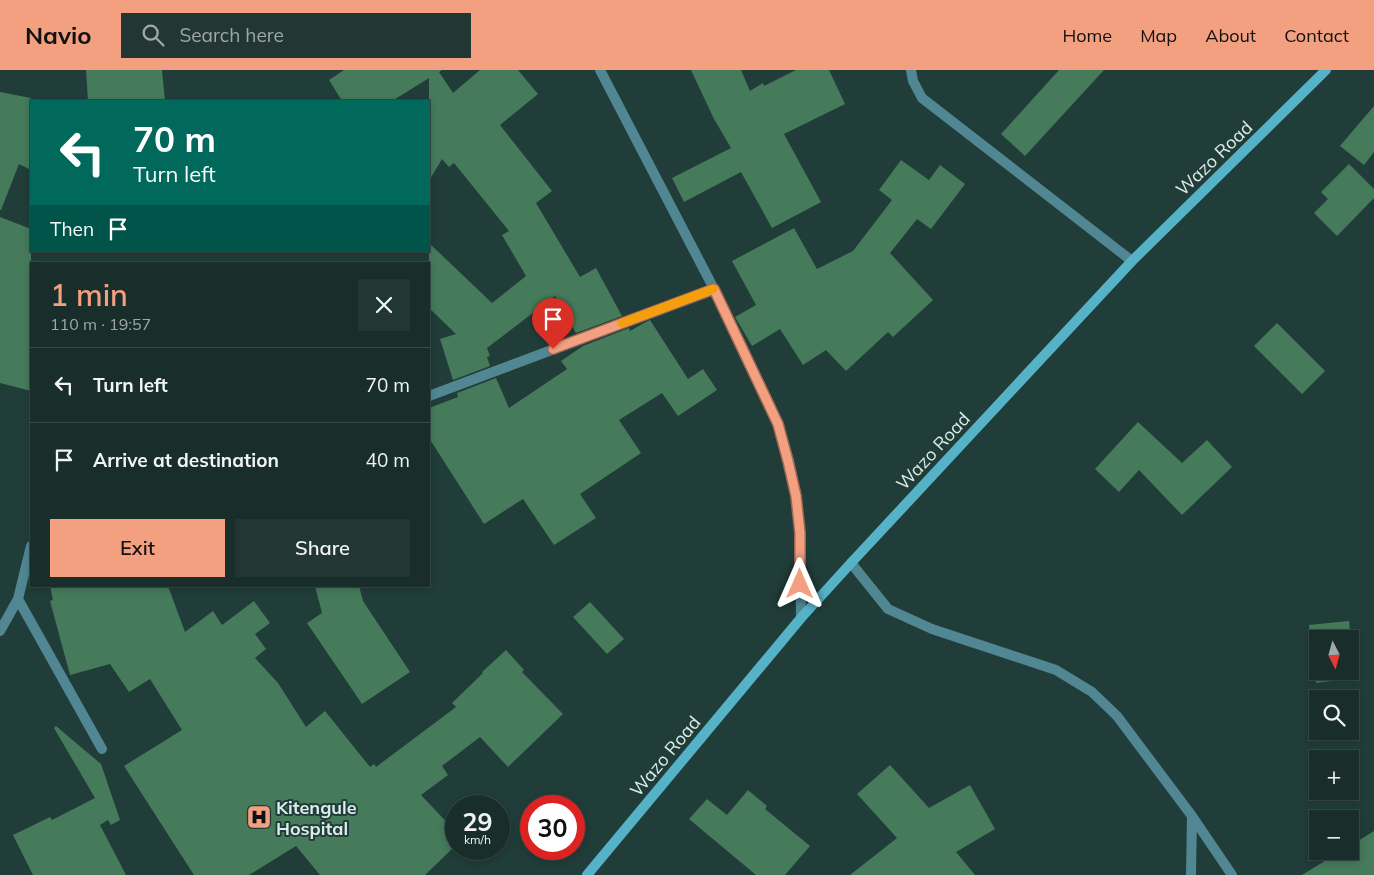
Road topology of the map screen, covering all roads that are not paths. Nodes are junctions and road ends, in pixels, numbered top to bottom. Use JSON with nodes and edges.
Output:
{"nodes":[{"id":1,"x":600,"y":70,"type":"edge"},
{"id":2,"x":911,"y":70,"type":"edge"},
{"id":3,"x":1326,"y":70,"type":"edge"},
{"id":4,"x":1132,"y":260,"type":"junction"},
{"id":5,"x":714,"y":289,"type":"junction"},
{"id":6,"x":430,"y":396,"type":"edge"},
{"id":7,"x":30,"y":550,"type":"edge"},
{"id":8,"x":851,"y":563,"type":"junction"},
{"id":9,"x":18,"y":598,"type":"junction"},
{"id":10,"x":801,"y":618,"type":"junction"},
{"id":11,"x":0,"y":631,"type":"edge"},
{"id":12,"x":102,"y":749,"type":"dead end"},
{"id":13,"x":1192,"y":816,"type":"junction"},
{"id":14,"x":587,"y":875,"type":"edge"},
{"id":15,"x":1192,"y":875,"type":"edge"},
{"id":16,"x":1232,"y":875,"type":"edge"}],
"edges":[{"from":1,"to":5,"type":"street"},
{"from":2,"to":4,"type":"street"},
{"from":3,"to":4,"type":"main road","name":"Wazo Road"},
{"from":4,"to":8,"type":"main road","name":"Wazo Road"},
{"from":5,"to":6,"type":"street"},
{"from":5,"to":10,"type":"street"},
{"from":7,"to":9,"type":"street"},
{"from":8,"to":10,"type":"main road","name":"Wazo Road"},
{"from":8,"to":13,"type":"street"},
{"from":9,"to":11,"type":"street"},
{"from":9,"to":12,"type":"street"},
{"from":10,"to":14,"type":"main road","name":"Wazo Road"},
{"from":13,"to":15,"type":"street"},
{"from":13,"to":16,"type":"street"}]}
